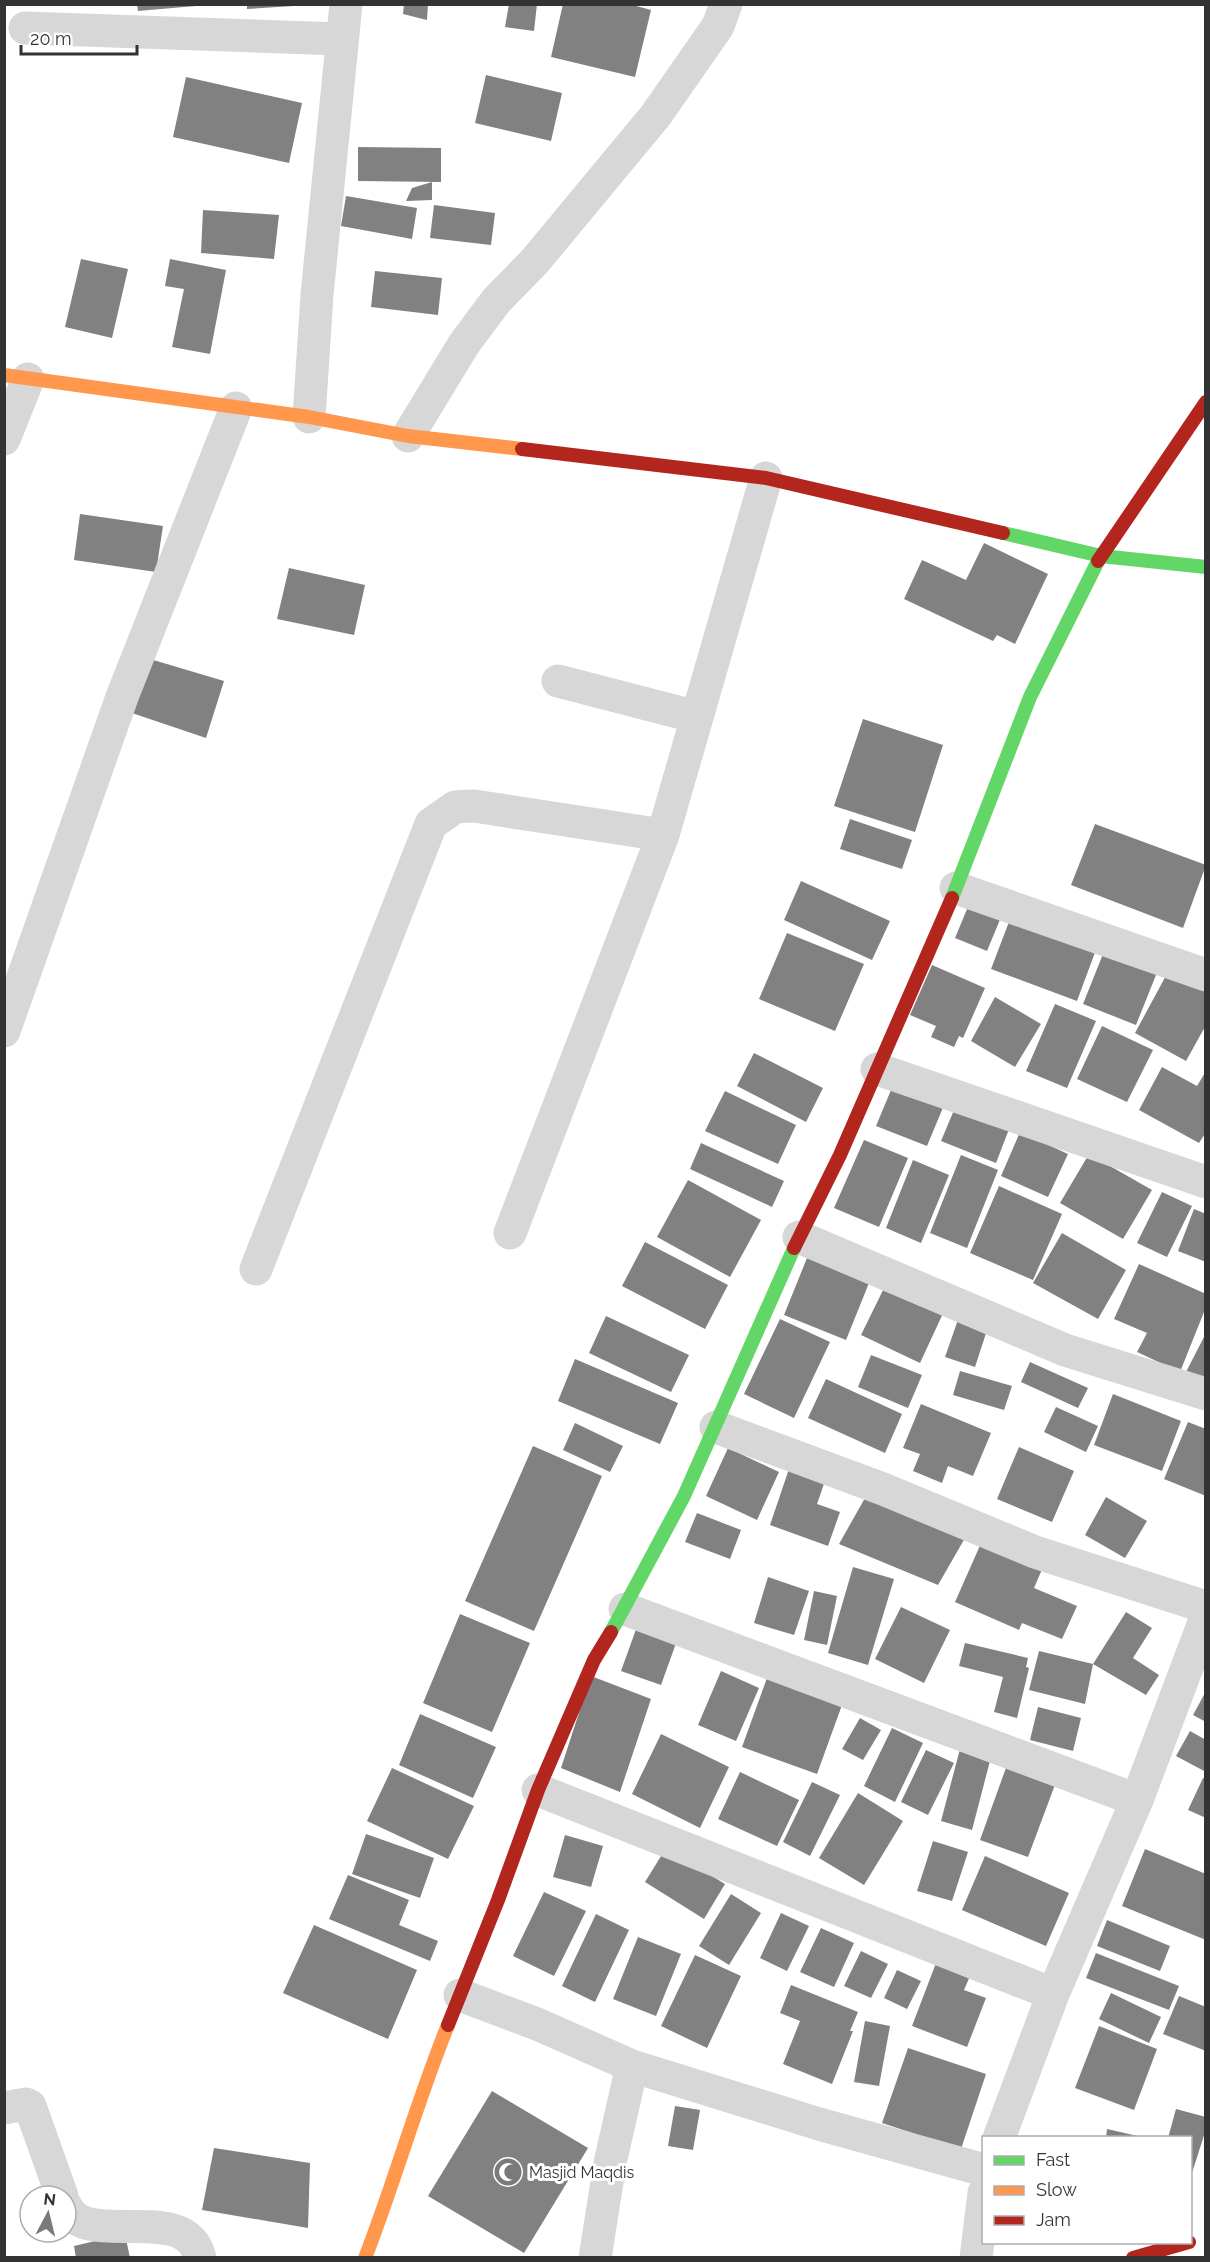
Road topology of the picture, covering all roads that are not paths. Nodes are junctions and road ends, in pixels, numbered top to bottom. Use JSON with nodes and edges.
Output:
{"nodes":[{"id":1,"x":346,"y":4,"type":"edge"},
{"id":2,"x":726,"y":4,"type":"edge"},
{"id":3,"x":25,"y":28,"type":"dead end"},
{"id":4,"x":341,"y":39,"type":"junction"},
{"id":5,"x":16,"y":377,"type":"edge"},
{"id":6,"x":1206,"y":402,"type":"edge"},
{"id":7,"x":236,"y":408,"type":"junction"},
{"id":8,"x":309,"y":417,"type":"junction"},
{"id":9,"x":408,"y":436,"type":"junction"},
{"id":10,"x":4,"y":439,"type":"edge"},
{"id":11,"x":766,"y":478,"type":"junction"},
{"id":12,"x":1101,"y":556,"type":"junction"},
{"id":13,"x":1206,"y":567,"type":"edge"},
{"id":14,"x":558,"y":681,"type":"dead end"},
{"id":15,"x":697,"y":717,"type":"junction"},
{"id":16,"x":663,"y":835,"type":"junction"},
{"id":17,"x":956,"y":888,"type":"junction"},
{"id":18,"x":1206,"y":975,"type":"edge"},
{"id":19,"x":4,"y":1031,"type":"edge"},
{"id":20,"x":877,"y":1069,"type":"junction"},
{"id":21,"x":1206,"y":1182,"type":"edge"},
{"id":22,"x":510,"y":1233,"type":"dead end"},
{"id":23,"x":799,"y":1237,"type":"junction"},
{"id":24,"x":256,"y":1269,"type":"dead end"},
{"id":25,"x":1206,"y":1394,"type":"edge"},
{"id":26,"x":716,"y":1427,"type":"junction"},
{"id":27,"x":1206,"y":1607,"type":"edge"},
{"id":28,"x":625,"y":1610,"type":"junction"},
{"id":29,"x":1206,"y":1617,"type":"edge"},
{"id":30,"x":538,"y":1790,"type":"junction"},
{"id":31,"x":1137,"y":1800,"type":"junction"},
{"id":32,"x":1053,"y":1994,"type":"junction"},
{"id":33,"x":459,"y":1995,"type":"junction"},
{"id":34,"x":632,"y":2066,"type":"junction"},
{"id":35,"x":4,"y":2108,"type":"edge"},
{"id":36,"x":1000,"y":2136,"type":"edge"},
{"id":37,"x":982,"y":2169,"type":"edge"},
{"id":38,"x":58,"y":2184,"type":"edge"},
{"id":39,"x":982,"y":2205,"type":"edge"},
{"id":40,"x":78,"y":2221,"type":"edge"},
{"id":41,"x":1183,"y":2244,"type":"edge"},
{"id":42,"x":976,"y":2256,"type":"edge"},
{"id":43,"x":200,"y":2258,"type":"edge"},
{"id":44,"x":365,"y":2258,"type":"edge"},
{"id":45,"x":596,"y":2258,"type":"edge"},
{"id":46,"x":1133,"y":2258,"type":"edge"}],
"edges":[{"from":1,"to":4,"type":"street"},
{"from":2,"to":9,"type":"street"},
{"from":3,"to":4,"type":"street"},
{"from":4,"to":8,"type":"street"},
{"from":5,"to":7,"type":"street"},
{"from":5,"to":10,"type":"street"},
{"from":6,"to":12,"type":"street"},
{"from":7,"to":8,"type":"street"},
{"from":7,"to":19,"type":"street"},
{"from":8,"to":9,"type":"street"},
{"from":9,"to":11,"type":"street"},
{"from":11,"to":12,"type":"street"},
{"from":11,"to":15,"type":"street"},
{"from":12,"to":13,"type":"street"},
{"from":12,"to":17,"type":"street"},
{"from":14,"to":15,"type":"street"},
{"from":15,"to":16,"type":"street"},
{"from":16,"to":22,"type":"street"},
{"from":16,"to":24,"type":"street"},
{"from":17,"to":18,"type":"street"},
{"from":17,"to":20,"type":"street"},
{"from":20,"to":21,"type":"street"},
{"from":20,"to":23,"type":"street"},
{"from":23,"to":25,"type":"street"},
{"from":23,"to":26,"type":"street"},
{"from":26,"to":27,"type":"street"},
{"from":26,"to":28,"type":"street"},
{"from":28,"to":30,"type":"street"},
{"from":28,"to":31,"type":"street"},
{"from":29,"to":31,"type":"street"},
{"from":30,"to":32,"type":"street"},
{"from":30,"to":33,"type":"street"},
{"from":31,"to":32,"type":"street"},
{"from":32,"to":36,"type":"street"},
{"from":33,"to":34,"type":"street"},
{"from":33,"to":44,"type":"street"},
{"from":34,"to":37,"type":"street"},
{"from":34,"to":45,"type":"street"},
{"from":35,"to":38,"type":"street"},
{"from":39,"to":42,"type":"street"},
{"from":40,"to":43,"type":"street"},
{"from":41,"to":46,"type":"street"}]}
